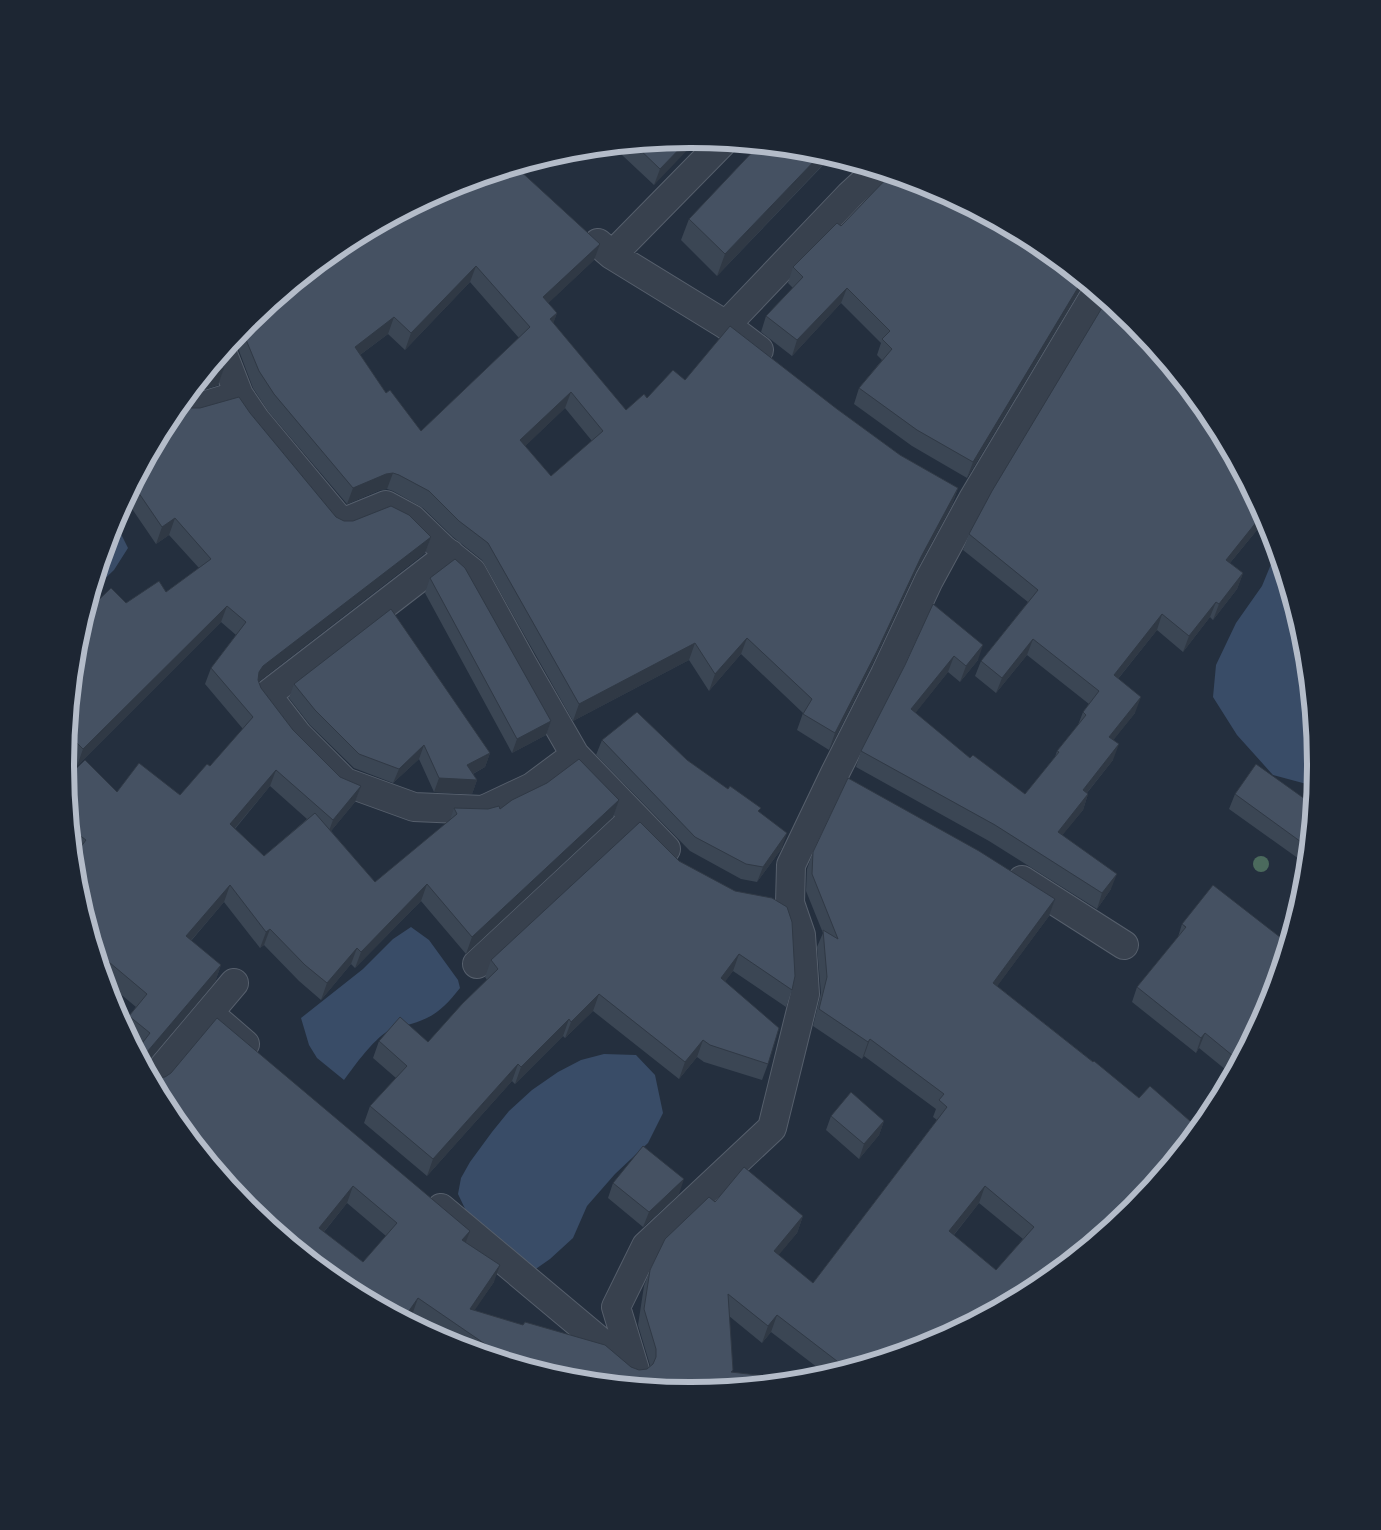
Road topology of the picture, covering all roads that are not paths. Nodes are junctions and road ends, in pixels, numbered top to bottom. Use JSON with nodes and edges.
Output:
{"nodes":[{"id":1,"x":716,"y":149,"type":"edge"},
{"id":2,"x":871,"y":176,"type":"edge"},
{"id":3,"x":582,"y":228,"type":"edge"},
{"id":4,"x":612,"y":255,"type":"junction"},
{"id":5,"x":1093,"y":298,"type":"edge"},
{"id":6,"x":726,"y":325,"type":"junction"},
{"id":7,"x":225,"y":360,"type":"edge"},
{"id":8,"x":780,"y":366,"type":"edge"},
{"id":9,"x":239,"y":395,"type":"junction"},
{"id":10,"x":188,"y":408,"type":"edge"},
{"id":11,"x":949,"y":486,"type":"edge"},
{"id":12,"x":973,"y":499,"type":"junction"},
{"id":13,"x":450,"y":554,"type":"junction"},
{"id":14,"x":575,"y":755,"type":"junction"},
{"id":15,"x":835,"y":773,"type":"junction"},
{"id":16,"x":860,"y":787,"type":"edge"},
{"id":17,"x":635,"y":817,"type":"junction"},
{"id":18,"x":680,"y":864,"type":"edge"},
{"id":19,"x":998,"y":865,"type":"edge"},
{"id":20,"x":763,"y":898,"type":"edge"},
{"id":21,"x":790,"y":903,"type":"junction"},
{"id":22,"x":1124,"y":945,"type":"dead end"},
{"id":23,"x":477,"y":964,"type":"dead end"},
{"id":24,"x":234,"y":983,"type":"dead end"},
{"id":25,"x":208,"y":1014,"type":"junction"},
{"id":26,"x":262,"y":1058,"type":"edge"},
{"id":27,"x":157,"y":1074,"type":"edge"},
{"id":28,"x":422,"y":1192,"type":"edge"},
{"id":29,"x":636,"y":1378,"type":"edge"}],
"edges":[{"from":1,"to":4,"type":"street"},
{"from":2,"to":6,"type":"street"},
{"from":3,"to":4,"type":"street"},
{"from":4,"to":6,"type":"street"},
{"from":5,"to":12,"type":"street"},
{"from":6,"to":8,"type":"street"},
{"from":7,"to":9,"type":"street"},
{"from":9,"to":10,"type":"street"},
{"from":9,"to":13,"type":"street"},
{"from":11,"to":12,"type":"street"},
{"from":12,"to":15,"type":"street"},
{"from":13,"to":14,"type":"street"},
{"from":13,"to":14,"type":"street"},
{"from":14,"to":17,"type":"street"},
{"from":15,"to":16,"type":"street"},
{"from":15,"to":21,"type":"street"},
{"from":17,"to":18,"type":"street"},
{"from":17,"to":23,"type":"street"},
{"from":19,"to":22,"type":"street"},
{"from":20,"to":21,"type":"street"},
{"from":21,"to":29,"type":"street"},
{"from":24,"to":25,"type":"street"},
{"from":25,"to":26,"type":"street"},
{"from":25,"to":27,"type":"street"},
{"from":28,"to":29,"type":"street"}]}
